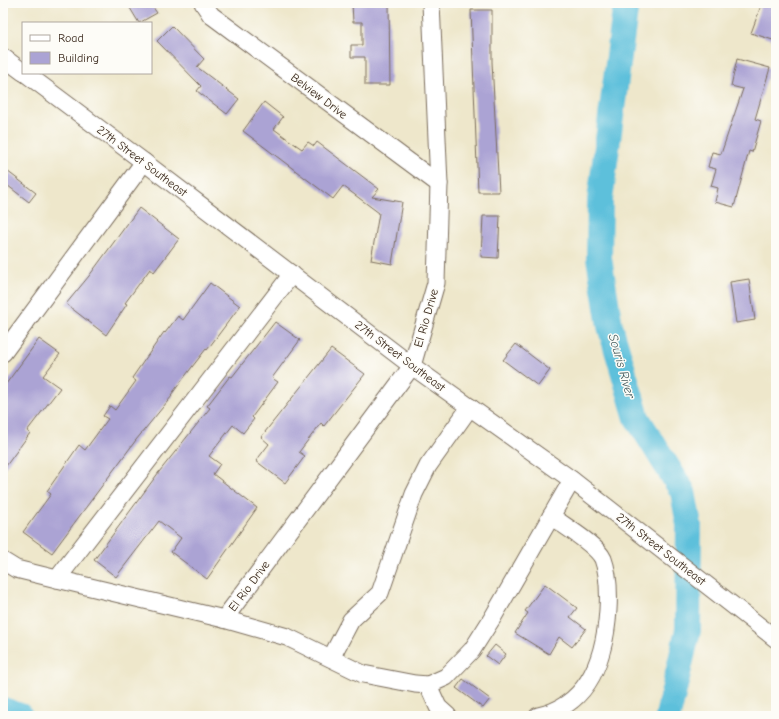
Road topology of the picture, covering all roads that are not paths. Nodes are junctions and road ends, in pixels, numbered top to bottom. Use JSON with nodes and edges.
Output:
{"nodes":[{"id":1,"x":203,"y":3,"type":"edge"},
{"id":2,"x":431,"y":3,"type":"edge"},
{"id":3,"x":3,"y":57,"type":"edge"},
{"id":4,"x":22,"y":71,"type":"edge"},
{"id":5,"x":27,"y":74,"type":"edge"},
{"id":6,"x":144,"y":162,"type":"junction"},
{"id":7,"x":439,"y":184,"type":"junction"},
{"id":8,"x":292,"y":274,"type":"junction"},
{"id":9,"x":3,"y":353,"type":"edge"},
{"id":10,"x":412,"y":366,"type":"junction"},
{"id":11,"x":470,"y":407,"type":"junction"},
{"id":12,"x":572,"y":480,"type":"junction"},
{"id":13,"x":551,"y":516,"type":"junction"},
{"id":14,"x":3,"y":561,"type":"edge"},
{"id":15,"x":57,"y":579,"type":"junction"},
{"id":16,"x":224,"y":619,"type":"junction"},
{"id":17,"x":776,"y":639,"type":"edge"},
{"id":18,"x":331,"y":658,"type":"junction"},
{"id":19,"x":428,"y":685,"type":"junction"},
{"id":20,"x":448,"y":716,"type":"edge"},
{"id":21,"x":538,"y":716,"type":"edge"}],
"edges":[{"from":1,"to":7,"type":"street","name":"Belview Drive"},
{"from":2,"to":7,"type":"street","name":"El Rio Drive"},
{"from":3,"to":4,"type":"street","name":"27th Street Southeast"},
{"from":5,"to":6,"type":"street","name":"27th Street Southeast"},
{"from":6,"to":8,"type":"street","name":"27th Street Southeast"},
{"from":6,"to":9,"type":"street"},
{"from":7,"to":10,"type":"street","name":"El Rio Drive"},
{"from":8,"to":10,"type":"street","name":"27th Street Southeast"},
{"from":8,"to":15,"type":"street"},
{"from":10,"to":11,"type":"street","name":"27th Street Southeast"},
{"from":10,"to":16,"type":"street","name":"El Rio Drive"},
{"from":11,"to":12,"type":"street","name":"27th Street Southeast"},
{"from":11,"to":18,"type":"street"},
{"from":12,"to":13,"type":"street"},
{"from":12,"to":17,"type":"street","name":"27th Street Southeast"},
{"from":13,"to":19,"type":"street"},
{"from":13,"to":21,"type":"street"},
{"from":14,"to":15,"type":"street"},
{"from":15,"to":16,"type":"street"},
{"from":16,"to":18,"type":"street"},
{"from":18,"to":19,"type":"street"},
{"from":19,"to":20,"type":"street"}]}
